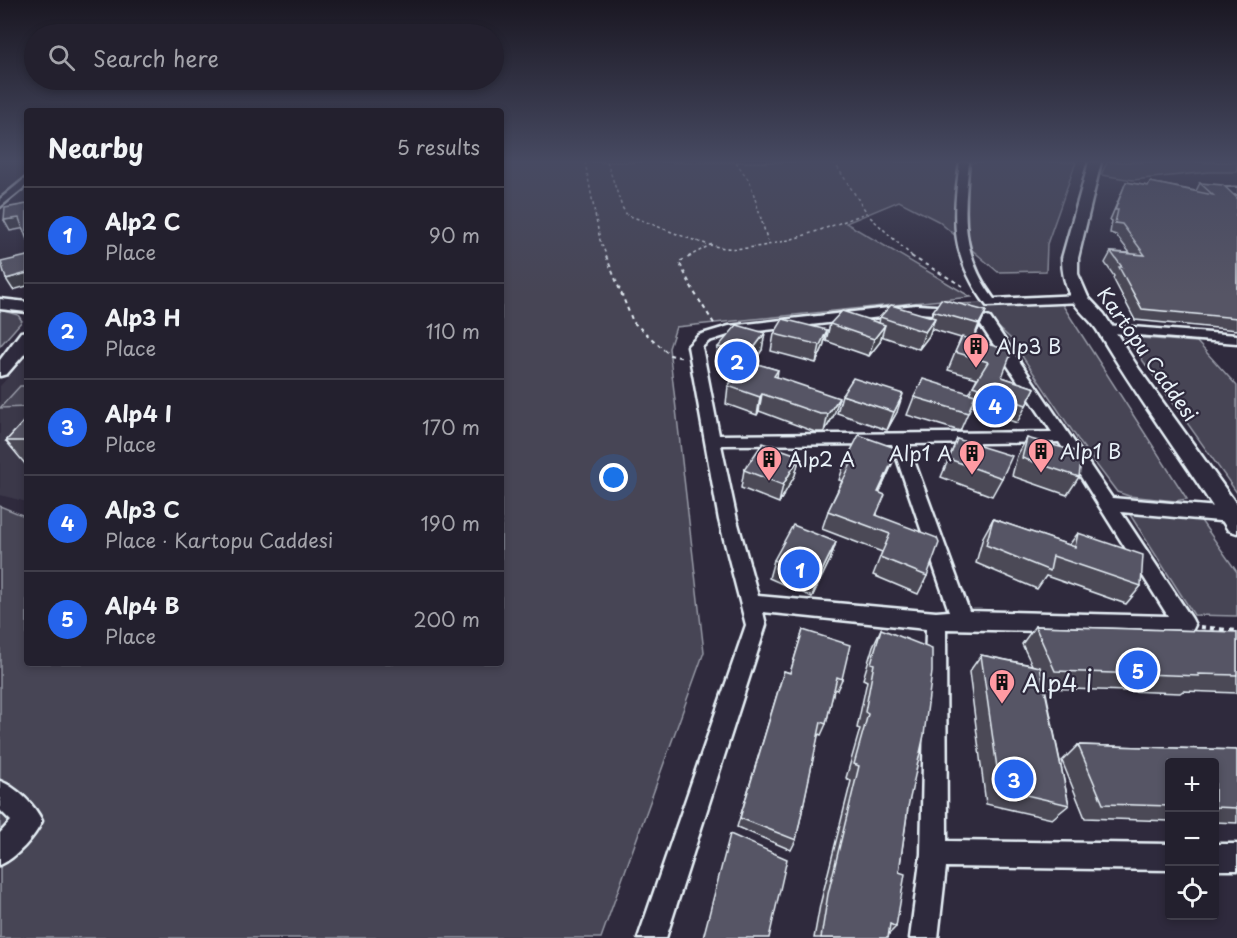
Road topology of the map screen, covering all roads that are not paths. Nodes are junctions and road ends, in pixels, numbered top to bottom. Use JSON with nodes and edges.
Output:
{"nodes":[{"id":1,"x":962,"y":206,"type":"edge"},
{"id":2,"x":1084,"y":206,"type":"edge"},
{"id":3,"x":1080,"y":299,"type":"junction"},
{"id":4,"x":0,"y":304,"type":"edge"},
{"id":5,"x":24,"y":307,"type":"edge"},
{"id":6,"x":1105,"y":329,"type":"junction"},
{"id":7,"x":1237,"y":339,"type":"edge"},
{"id":8,"x":24,"y":341,"type":"edge"},
{"id":9,"x":0,"y":370,"type":"edge"},
{"id":10,"x":1063,"y":437,"type":"junction"},
{"id":11,"x":898,"y":438,"type":"junction"},
{"id":12,"x":713,"y":440,"type":"junction"},
{"id":13,"x":1107,"y":504,"type":"junction"},
{"id":14,"x":1234,"y":519,"type":"edge"},
{"id":15,"x":750,"y":603,"type":"junction"},
{"id":16,"x":962,"y":619,"type":"junction"},
{"id":17,"x":936,"y":621,"type":"junction"},
{"id":18,"x":0,"y":792,"type":"edge"},
{"id":19,"x":0,"y":852,"type":"edge"},
{"id":20,"x":934,"y":854,"type":"junction"},
{"id":21,"x":1165,"y":857,"type":"edge"},
{"id":22,"x":1219,"y":857,"type":"edge"},
{"id":23,"x":1237,"y":857,"type":"edge"},
{"id":24,"x":652,"y":938,"type":"edge"},
{"id":25,"x":924,"y":938,"type":"edge"}],
"edges":[{"from":1,"to":3,"type":"street"},
{"from":2,"to":3,"type":"street","name":"Kartopu Caddesi"},
{"from":3,"to":6,"type":"street","name":"Kartopu Caddesi"},
{"from":4,"to":5,"type":"street"},
{"from":6,"to":7,"type":"street"},
{"from":6,"to":14,"type":"street","name":"Kartopu Caddesi"},
{"from":8,"to":9,"type":"street"},
{"from":10,"to":11,"type":"street"},
{"from":10,"to":12,"type":"street"},
{"from":10,"to":13,"type":"street"},
{"from":11,"to":12,"type":"street"},
{"from":11,"to":16,"type":"street"},
{"from":12,"to":15,"type":"street"},
{"from":13,"to":14,"type":"street"},
{"from":13,"to":16,"type":"street"},
{"from":15,"to":17,"type":"street"},
{"from":15,"to":24,"type":"street"},
{"from":16,"to":17,"type":"street"},
{"from":17,"to":20,"type":"street"},
{"from":18,"to":19,"type":"street"},
{"from":20,"to":21,"type":"street"},
{"from":20,"to":25,"type":"street"},
{"from":22,"to":23,"type":"street"}]}
